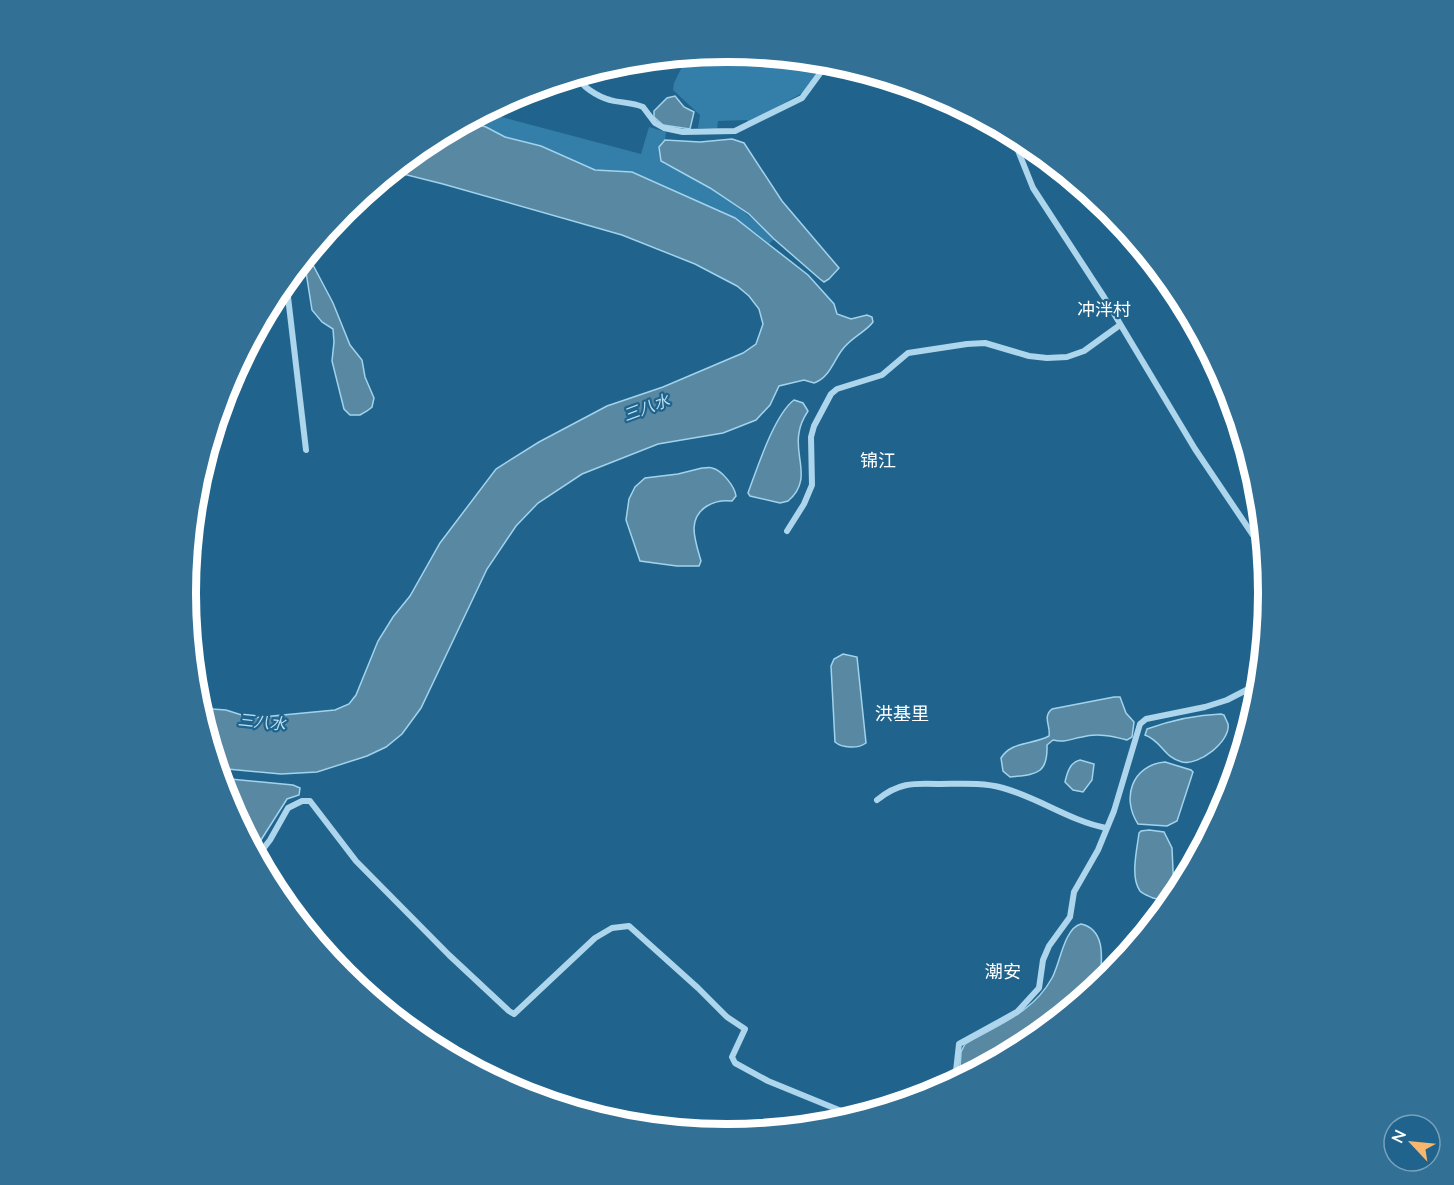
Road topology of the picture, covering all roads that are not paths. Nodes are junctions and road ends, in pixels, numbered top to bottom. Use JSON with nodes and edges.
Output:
{"nodes":[{"id":1,"x":822,"y":70,"type":"edge"},
{"id":2,"x":580,"y":83,"type":"edge"},
{"id":3,"x":1017,"y":148,"type":"edge"},
{"id":4,"x":288,"y":294,"type":"edge"},
{"id":5,"x":1120,"y":325,"type":"junction"},
{"id":6,"x":306,"y":450,"type":"dead end"},
{"id":7,"x":787,"y":531,"type":"dead end"},
{"id":8,"x":1255,"y":538,"type":"edge"},
{"id":9,"x":1249,"y":689,"type":"edge"},
{"id":10,"x":877,"y":800,"type":"dead end"},
{"id":11,"x":1106,"y":828,"type":"junction"},
{"id":12,"x":263,"y":850,"type":"edge"},
{"id":13,"x":957,"y":1071,"type":"edge"},
{"id":14,"x":840,"y":1111,"type":"edge"}],
"edges":[{"from":1,"to":2,"type":"street"},
{"from":3,"to":5,"type":"street"},
{"from":4,"to":6,"type":"street"},
{"from":5,"to":7,"type":"street"},
{"from":5,"to":8,"type":"street"},
{"from":9,"to":11,"type":"street"},
{"from":10,"to":11,"type":"street"},
{"from":11,"to":13,"type":"street"},
{"from":12,"to":14,"type":"street"}]}
